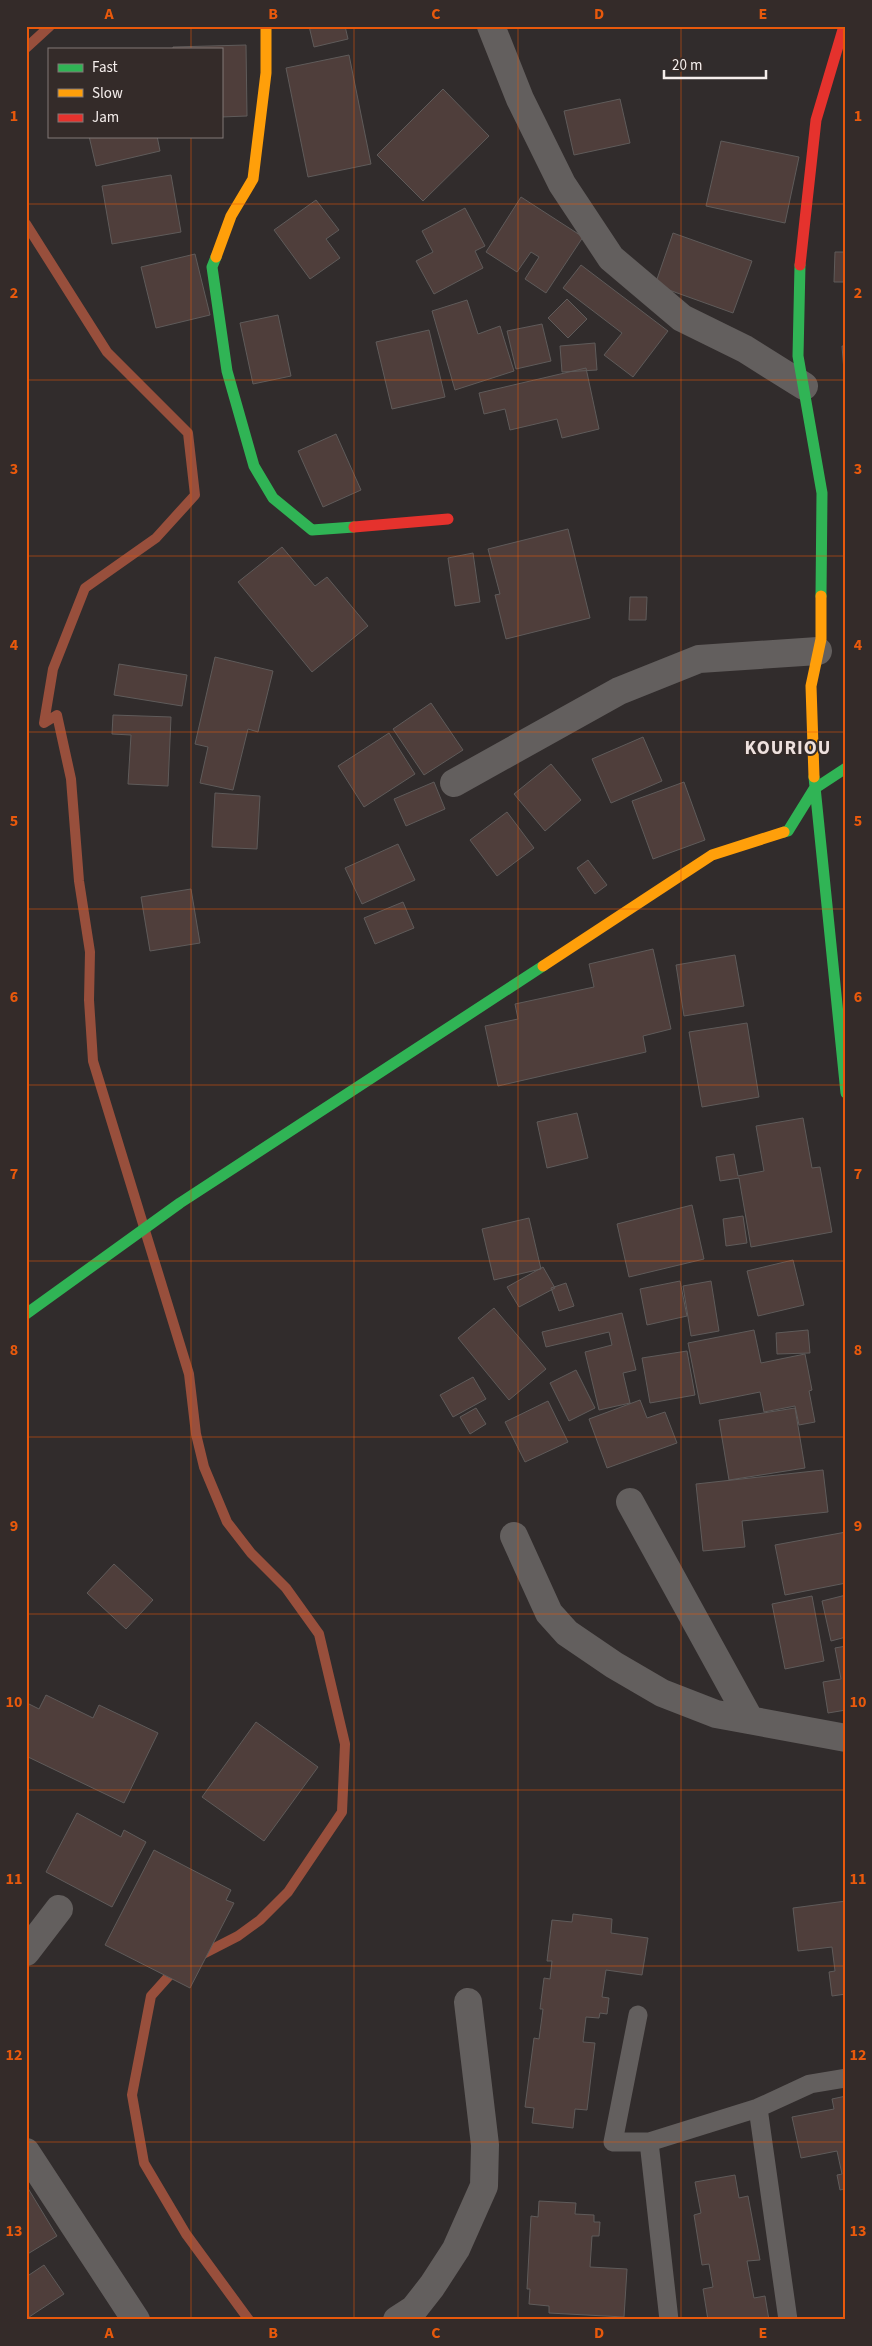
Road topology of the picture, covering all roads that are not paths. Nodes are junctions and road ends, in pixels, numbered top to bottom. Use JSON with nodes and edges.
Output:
{"nodes":[{"id":1,"x":266,"y":26,"type":"edge"},
{"id":2,"x":492,"y":26,"type":"edge"},
{"id":3,"x":844,"y":26,"type":"edge"},
{"id":4,"x":804,"y":386,"type":"junction"},
{"id":5,"x":448,"y":519,"type":"dead end"},
{"id":6,"x":818,"y":651,"type":"junction"},
{"id":7,"x":846,"y":768,"type":"edge"},
{"id":8,"x":454,"y":784,"type":"dead end"},
{"id":9,"x":814,"y":789,"type":"junction"},
{"id":10,"x":846,"y":1093,"type":"edge"},
{"id":11,"x":26,"y":1314,"type":"edge"},
{"id":12,"x":630,"y":1502,"type":"dead end"},
{"id":13,"x":514,"y":1536,"type":"dead end"},
{"id":14,"x":750,"y":1720,"type":"junction"},
{"id":15,"x":846,"y":1738,"type":"edge"},
{"id":16,"x":58,"y":1908,"type":"dead end"},
{"id":17,"x":26,"y":1952,"type":"edge"},
{"id":18,"x":468,"y":2002,"type":"dead end"},
{"id":19,"x":638,"y":2015,"type":"dead end"},
{"id":20,"x":846,"y":2078,"type":"edge"},
{"id":21,"x":758,"y":2108,"type":"junction"},
{"id":22,"x":649,"y":2142,"type":"junction"},
{"id":23,"x":26,"y":2152,"type":"edge"},
{"id":24,"x":136,"y":2320,"type":"edge"},
{"id":25,"x":397,"y":2320,"type":"edge"},
{"id":26,"x":669,"y":2320,"type":"edge"},
{"id":27,"x":788,"y":2320,"type":"edge"}],
"edges":[{"from":1,"to":5,"type":"street"},
{"from":2,"to":4,"type":"street"},
{"from":3,"to":4,"type":"street"},
{"from":4,"to":6,"type":"street"},
{"from":6,"to":8,"type":"street"},
{"from":6,"to":9,"type":"street"},
{"from":7,"to":9,"type":"street"},
{"from":9,"to":10,"type":"street"},
{"from":9,"to":11,"type":"street"},
{"from":12,"to":14,"type":"street"},
{"from":13,"to":14,"type":"street"},
{"from":14,"to":15,"type":"street"},
{"from":16,"to":17,"type":"street"},
{"from":18,"to":25,"type":"street"},
{"from":19,"to":22,"type":"lane"},
{"from":20,"to":21,"type":"lane"},
{"from":21,"to":22,"type":"lane"},
{"from":21,"to":27,"type":"lane"},
{"from":22,"to":26,"type":"lane"},
{"from":23,"to":24,"type":"street"}]}
